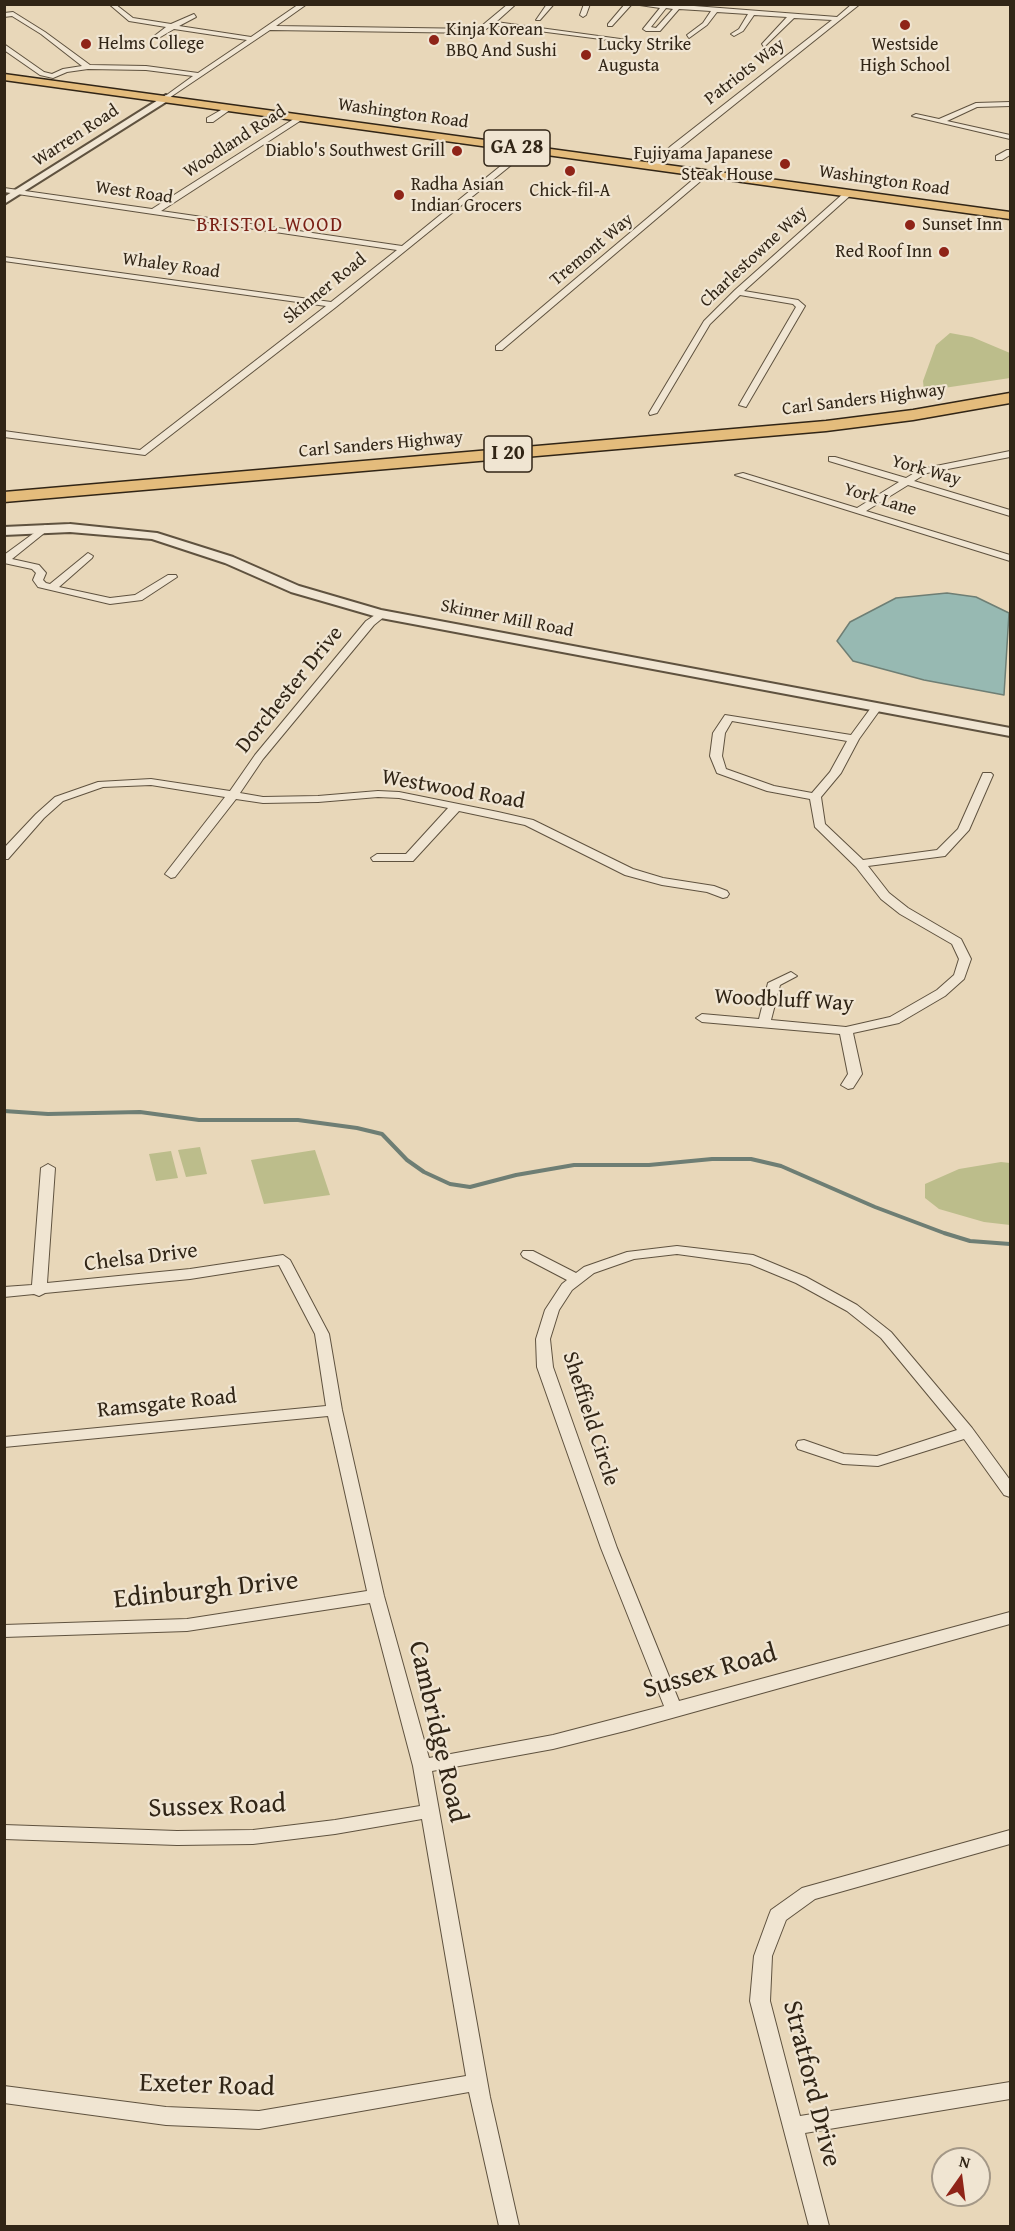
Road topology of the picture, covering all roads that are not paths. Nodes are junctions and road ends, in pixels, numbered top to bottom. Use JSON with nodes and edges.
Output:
{"nodes":[{"id":1,"x":106,"y":4,"type":"edge"},
{"id":2,"x":304,"y":4,"type":"edge"},
{"id":3,"x":513,"y":4,"type":"edge"},
{"id":4,"x":551,"y":4,"type":"edge"},
{"id":5,"x":587,"y":4,"type":"edge"},
{"id":6,"x":629,"y":4,"type":"edge"},
{"id":7,"x":636,"y":4,"type":"edge"},
{"id":8,"x":858,"y":4,"type":"edge"},
{"id":9,"x":112,"y":5,"type":"edge"},
{"id":10,"x":664,"y":7,"type":"junction"},
{"id":11,"x":677,"y":8,"type":"junction"},
{"id":12,"x":716,"y":10,"type":"junction"},
{"id":13,"x":752,"y":13,"type":"junction"},
{"id":14,"x":4,"y":15,"type":"edge"},
{"id":15,"x":583,"y":15,"type":"dead end"},
{"id":16,"x":194,"y":16,"type":"dead end"},
{"id":17,"x":792,"y":16,"type":"junction"},
{"id":18,"x":538,"y":19,"type":"dead end"},
{"id":19,"x":838,"y":19,"type":"junction"},
{"id":20,"x":492,"y":23,"type":"junction"},
{"id":21,"x":610,"y":25,"type":"dead end"},
{"id":22,"x":173,"y":26,"type":"junction"},
{"id":23,"x":268,"y":28,"type":"junction"},
{"id":24,"x":734,"y":34,"type":"dead end"},
{"id":25,"x":689,"y":36,"type":"dead end"},
{"id":26,"x":155,"y":38,"type":"dead end"},
{"id":27,"x":253,"y":39,"type":"junction"},
{"id":28,"x":632,"y":41,"type":"dead end"},
{"id":29,"x":764,"y":45,"type":"dead end"},
{"id":30,"x":4,"y":46,"type":"edge"},
{"id":31,"x":88,"y":67,"type":"junction"},
{"id":32,"x":4,"y":75,"type":"edge"},
{"id":33,"x":198,"y":75,"type":"junction"},
{"id":34,"x":54,"y":83,"type":"junction"},
{"id":35,"x":166,"y":98,"type":"junction"},
{"id":36,"x":994,"y":104,"type":"junction"},
{"id":37,"x":1011,"y":104,"type":"edge"},
{"id":38,"x":230,"y":107,"type":"junction"},
{"id":39,"x":1011,"y":113,"type":"edge"},
{"id":40,"x":916,"y":116,"type":"dead end"},
{"id":41,"x":300,"y":117,"type":"junction"},
{"id":42,"x":210,"y":120,"type":"dead end"},
{"id":43,"x":941,"y":121,"type":"junction"},
{"id":44,"x":1011,"y":136,"type":"edge"},
{"id":45,"x":527,"y":149,"type":"junction"},
{"id":46,"x":1011,"y":152,"type":"edge"},
{"id":47,"x":999,"y":158,"type":"dead end"},
{"id":48,"x":654,"y":167,"type":"junction"},
{"id":49,"x":705,"y":174,"type":"junction"},
{"id":50,"x":4,"y":190,"type":"edge"},
{"id":51,"x":19,"y":192,"type":"junction"},
{"id":52,"x":849,"y":194,"type":"junction"},
{"id":53,"x":4,"y":201,"type":"edge"},
{"id":54,"x":155,"y":211,"type":"junction"},
{"id":55,"x":1011,"y":216,"type":"edge"},
{"id":56,"x":402,"y":248,"type":"junction"},
{"id":57,"x":4,"y":259,"type":"edge"},
{"id":58,"x":738,"y":292,"type":"junction"},
{"id":59,"x":333,"y":305,"type":"junction"},
{"id":60,"x":499,"y":348,"type":"dead end"},
{"id":61,"x":1011,"y":391,"type":"edge"},
{"id":62,"x":1011,"y":399,"type":"edge"},
{"id":63,"x":743,"y":405,"type":"dead end"},
{"id":64,"x":1011,"y":412,"type":"edge"},
{"id":65,"x":653,"y":413,"type":"dead end"},
{"id":66,"x":855,"y":423,"type":"junction"},
{"id":67,"x":4,"y":434,"type":"edge"},
{"id":68,"x":1011,"y":454,"type":"edge"},
{"id":69,"x":832,"y":459,"type":"dead end"},
{"id":70,"x":740,"y":475,"type":"dead end"},
{"id":71,"x":905,"y":482,"type":"junction"},
{"id":72,"x":4,"y":497,"type":"edge"},
{"id":73,"x":4,"y":510,"type":"edge"},
{"id":74,"x":859,"y":511,"type":"junction"},
{"id":75,"x":1011,"y":513,"type":"edge"},
{"id":76,"x":45,"y":528,"type":"junction"},
{"id":77,"x":4,"y":531,"type":"edge"},
{"id":78,"x":88,"y":556,"type":"dead end"},
{"id":79,"x":1011,"y":558,"type":"edge"},
{"id":80,"x":5,"y":560,"type":"edge"},
{"id":81,"x":172,"y":577,"type":"dead end"},
{"id":82,"x":52,"y":588,"type":"junction"},
{"id":83,"x":381,"y":614,"type":"junction"},
{"id":84,"x":877,"y":707,"type":"junction"},
{"id":85,"x":1011,"y":732,"type":"edge"},
{"id":86,"x":854,"y":739,"type":"junction"},
{"id":87,"x":987,"y":775,"type":"dead end"},
{"id":88,"x":234,"y":794,"type":"junction"},
{"id":89,"x":815,"y":797,"type":"junction"},
{"id":90,"x":456,"y":807,"type":"junction"},
{"id":91,"x":4,"y":856,"type":"edge"},
{"id":92,"x":377,"y":858,"type":"dead end"},
{"id":93,"x":860,"y":864,"type":"junction"},
{"id":94,"x":171,"y":874,"type":"dead end"},
{"id":95,"x":723,"y":894,"type":"dead end"},
{"id":96,"x":791,"y":976,"type":"dead end"},
{"id":97,"x":702,"y":1018,"type":"dead end"},
{"id":98,"x":764,"y":1024,"type":"junction"},
{"id":99,"x":846,"y":1031,"type":"junction"},
{"id":100,"x":848,"y":1084,"type":"dead end"},
{"id":101,"x":48,"y":1168,"type":"dead end"},
{"id":102,"x":528,"y":1254,"type":"dead end"},
{"id":103,"x":283,"y":1260,"type":"joint"},
{"id":104,"x":577,"y":1279,"type":"junction"},
{"id":105,"x":39,"y":1291,"type":"junction"},
{"id":106,"x":4,"y":1292,"type":"edge"},
{"id":107,"x":334,"y":1410,"type":"junction"},
{"id":108,"x":967,"y":1432,"type":"junction"},
{"id":109,"x":4,"y":1442,"type":"edge"},
{"id":110,"x":804,"y":1445,"type":"dead end"},
{"id":111,"x":1011,"y":1491,"type":"edge"},
{"id":112,"x":376,"y":1596,"type":"junction"},
{"id":113,"x":1011,"y":1618,"type":"edge"},
{"id":114,"x":4,"y":1631,"type":"edge"},
{"id":115,"x":674,"y":1709,"type":"junction"},
{"id":116,"x":422,"y":1766,"type":"junction"},
{"id":117,"x":430,"y":1811,"type":"junction"},
{"id":118,"x":4,"y":1832,"type":"edge"},
{"id":119,"x":1011,"y":1837,"type":"edge"},
{"id":120,"x":478,"y":2082,"type":"junction"},
{"id":121,"x":1011,"y":2090,"type":"edge"},
{"id":122,"x":4,"y":2094,"type":"edge"},
{"id":123,"x":795,"y":2126,"type":"junction"},
{"id":124,"x":508,"y":2226,"type":"edge"},
{"id":125,"x":819,"y":2226,"type":"edge"}],
"edges":[{"from":1,"to":9,"type":"street"},
{"from":2,"to":23,"type":"street"},
{"from":3,"to":20,"type":"street"},
{"from":4,"to":18,"type":"street"},
{"from":5,"to":15,"type":"street"},
{"from":6,"to":21,"type":"street"},
{"from":7,"to":10,"type":"street"},
{"from":8,"to":19,"type":"street","name":"Patriots Way"},
{"from":9,"to":22,"type":"street"},
{"from":10,"to":11,"type":"street"},
{"from":10,"to":11,"type":"street"},
{"from":11,"to":12,"type":"street"},
{"from":12,"to":13,"type":"street"},
{"from":12,"to":25,"type":"street"},
{"from":13,"to":17,"type":"street"},
{"from":13,"to":24,"type":"street"},
{"from":14,"to":31,"type":"street"},
{"from":16,"to":22,"type":"street"},
{"from":17,"to":19,"type":"street"},
{"from":17,"to":29,"type":"street"},
{"from":19,"to":48,"type":"street","name":"Patriots Way"},
{"from":20,"to":23,"type":"street"},
{"from":20,"to":28,"type":"street"},
{"from":22,"to":26,"type":"street"},
{"from":22,"to":27,"type":"street"},
{"from":23,"to":27,"type":"street"},
{"from":27,"to":33,"type":"street"},
{"from":30,"to":31,"type":"street"},
{"from":31,"to":33,"type":"street"},
{"from":31,"to":34,"type":"street"},
{"from":32,"to":34,"type":"main road","name":"Washington Road","number":"GA 28"},
{"from":33,"to":35,"type":"street"},
{"from":34,"to":35,"type":"main road","name":"Washington Road","number":"GA 28"},
{"from":35,"to":38,"type":"main road","name":"Washington Road","number":"GA 28"},
{"from":35,"to":51,"type":"street","name":"Warren Road"},
{"from":36,"to":37,"type":"street"},
{"from":36,"to":39,"type":"street"},
{"from":36,"to":43,"type":"street"},
{"from":38,"to":41,"type":"main road","name":"Washington Road","number":"GA 28"},
{"from":38,"to":42,"type":"street"},
{"from":40,"to":43,"type":"street"},
{"from":41,"to":45,"type":"main road","name":"Washington Road","number":"GA 28"},
{"from":41,"to":54,"type":"street","name":"Woodland Road"},
{"from":43,"to":44,"type":"street"},
{"from":45,"to":48,"type":"main road","name":"Washington Road","number":"GA 28"},
{"from":45,"to":56,"type":"street","name":"Skinner Road"},
{"from":46,"to":47,"type":"street"},
{"from":48,"to":49,"type":"main road","name":"Washington Road","number":"GA 28"},
{"from":49,"to":52,"type":"main road","name":"Washington Road","number":"GA 28"},
{"from":49,"to":60,"type":"street","name":"Tremont Way"},
{"from":50,"to":51,"type":"street","name":"West Road"},
{"from":51,"to":53,"type":"street","name":"Warren Road"},
{"from":51,"to":54,"type":"street","name":"West Road"},
{"from":52,"to":55,"type":"main road","name":"Washington Road","number":"GA 28"},
{"from":52,"to":58,"type":"street","name":"Charlestowne Way"},
{"from":54,"to":56,"type":"street","name":"West Road"},
{"from":56,"to":59,"type":"street","name":"Skinner Road"},
{"from":57,"to":59,"type":"street","name":"Whaley Road"},
{"from":58,"to":63,"type":"street"},
{"from":58,"to":65,"type":"street","name":"Charlestowne Way"},
{"from":59,"to":67,"type":"street","name":"Skinner Road"},
{"from":61,"to":66,"type":"highway"},
{"from":62,"to":66,"type":"highway","name":"Carl Sanders Highway","number":"I 20"},
{"from":64,"to":73,"type":"highway","name":"Carl Sanders Highway","number":"I 20"},
{"from":66,"to":72,"type":"highway","name":"Carl Sanders Highway","number":"I 20"},
{"from":68,"to":71,"type":"street"},
{"from":69,"to":71,"type":"street","name":"York Way"},
{"from":70,"to":74,"type":"street","name":"York Lane"},
{"from":71,"to":74,"type":"street"},
{"from":71,"to":75,"type":"street","name":"York Way"},
{"from":74,"to":79,"type":"street","name":"York Lane"},
{"from":76,"to":77,"type":"street","name":"Skinner Mill Road"},
{"from":76,"to":80,"type":"street"},
{"from":76,"to":83,"type":"street","name":"Skinner Mill Road"},
{"from":78,"to":82,"type":"street"},
{"from":80,"to":82,"type":"street"},
{"from":81,"to":82,"type":"street"},
{"from":83,"to":84,"type":"street","name":"Skinner Mill Road"},
{"from":83,"to":88,"type":"street","name":"Dorchester Drive"},
{"from":84,"to":85,"type":"street","name":"Skinner Mill Road"},
{"from":84,"to":86,"type":"street"},
{"from":86,"to":89,"type":"street"},
{"from":86,"to":89,"type":"street"},
{"from":87,"to":93,"type":"street"},
{"from":88,"to":90,"type":"street","name":"Westwood Road"},
{"from":88,"to":91,"type":"street","name":"Westwood Road"},
{"from":88,"to":94,"type":"street","name":"Dorchester Drive"},
{"from":89,"to":93,"type":"street","name":"Woodbluff Way"},
{"from":90,"to":92,"type":"street"},
{"from":90,"to":95,"type":"street","name":"Westwood Road"},
{"from":93,"to":99,"type":"street","name":"Woodbluff Way"},
{"from":96,"to":98,"type":"street"},
{"from":97,"to":98,"type":"street","name":"Woodbluff Way"},
{"from":98,"to":99,"type":"street","name":"Woodbluff Way"},
{"from":99,"to":100,"type":"street"},
{"from":101,"to":105,"type":"street"},
{"from":102,"to":104,"type":"street"},
{"from":103,"to":105,"type":"street","name":"Chelsa Drive"},
{"from":103,"to":107,"type":"street","name":"Cambridge Road"},
{"from":104,"to":108,"type":"street","name":"Sheffield Circle"},
{"from":104,"to":115,"type":"street","name":"Sheffield Circle"},
{"from":105,"to":106,"type":"street","name":"Chelsa Drive"},
{"from":107,"to":109,"type":"street","name":"Ramsgate Road"},
{"from":107,"to":112,"type":"street","name":"Cambridge Road"},
{"from":108,"to":110,"type":"street"},
{"from":108,"to":111,"type":"street","name":"Sheffield Circle"},
{"from":112,"to":114,"type":"street","name":"Edinburgh Drive"},
{"from":112,"to":116,"type":"street","name":"Cambridge Road"},
{"from":113,"to":115,"type":"street","name":"Sussex Road"},
{"from":115,"to":116,"type":"street","name":"Sussex Road"},
{"from":116,"to":117,"type":"street","name":"Cambridge Road"},
{"from":117,"to":118,"type":"street","name":"Sussex Road"},
{"from":117,"to":120,"type":"street","name":"Cambridge Road"},
{"from":119,"to":123,"type":"street","name":"Stratford Drive"},
{"from":120,"to":122,"type":"street","name":"Exeter Road"},
{"from":120,"to":124,"type":"street","name":"Cambridge Road"},
{"from":121,"to":123,"type":"street"},
{"from":123,"to":125,"type":"street","name":"Stratford Drive"}]}
